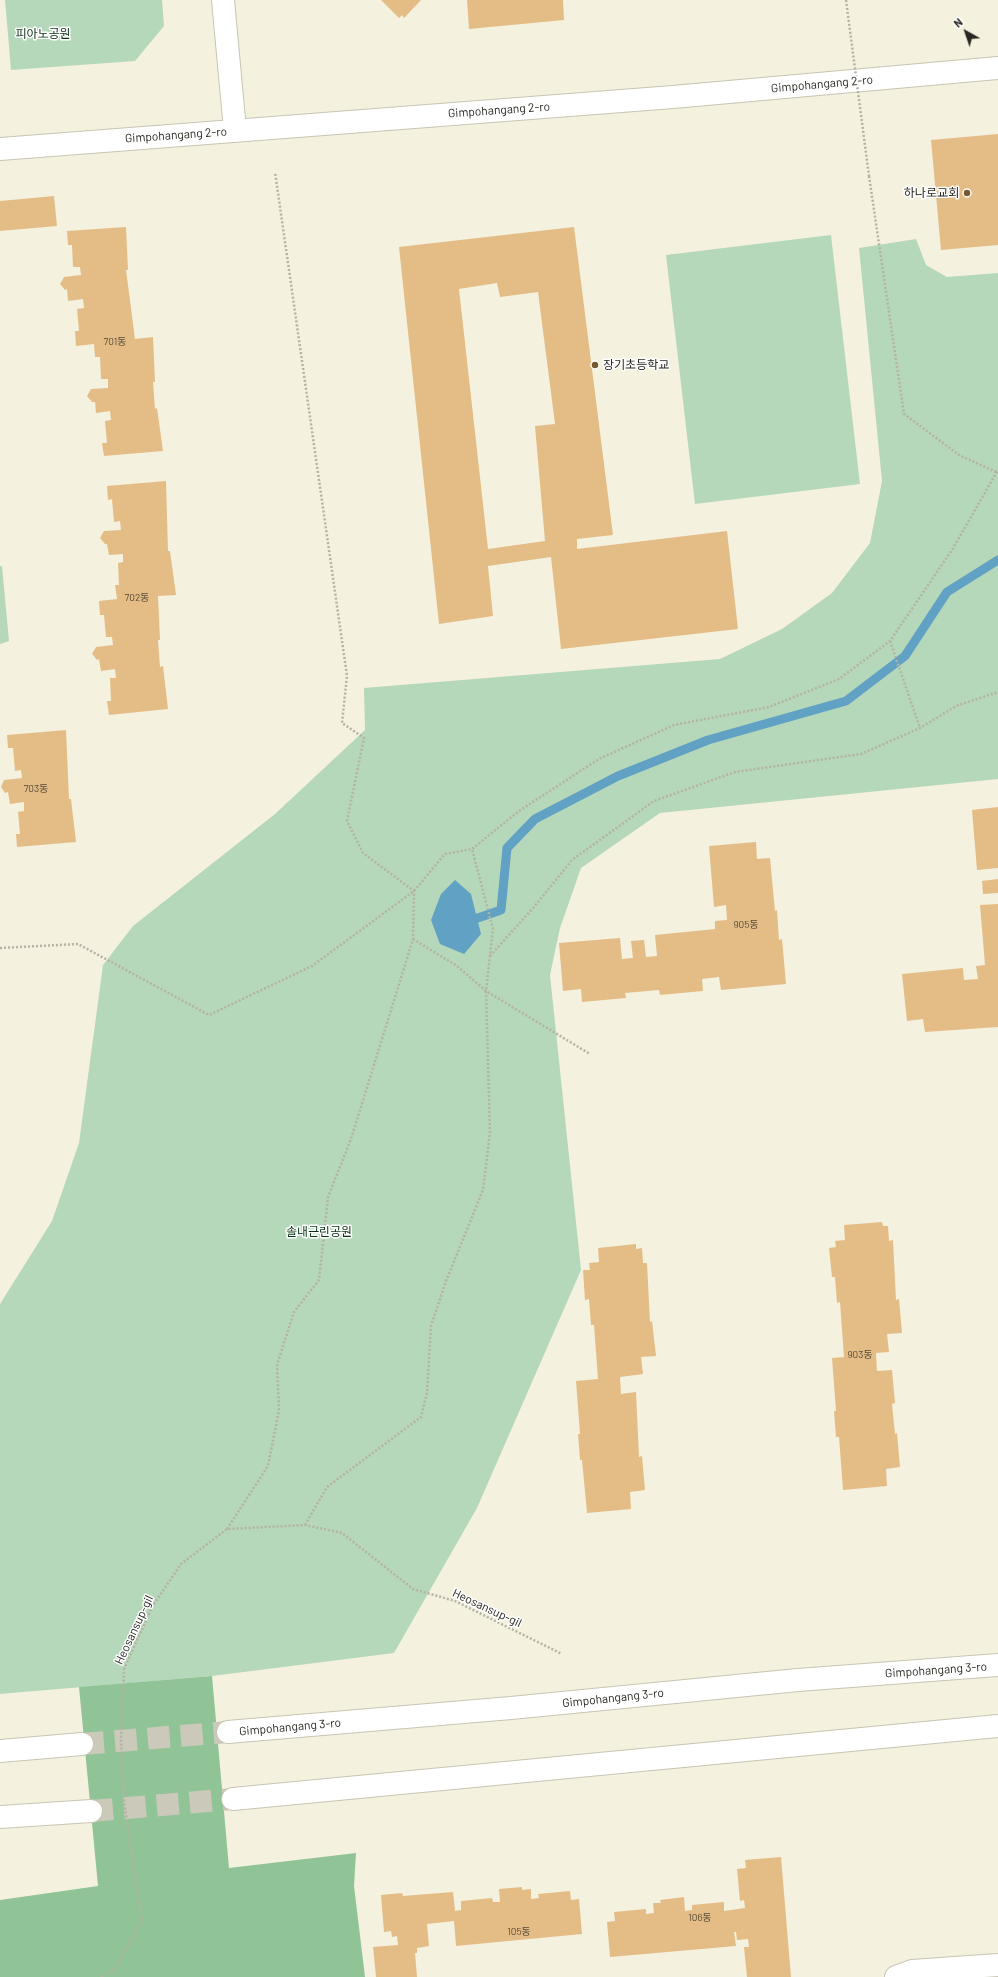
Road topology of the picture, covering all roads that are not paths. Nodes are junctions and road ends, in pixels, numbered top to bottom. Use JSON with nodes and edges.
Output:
{"nodes":[{"id":1,"x":223,"y":0,"type":"edge"},
{"id":2,"x":998,"y":68,"type":"edge"},
{"id":3,"x":235,"y":130,"type":"junction"},
{"id":4,"x":0,"y":149,"type":"edge"},
{"id":5,"x":998,"y":1665,"type":"edge"},
{"id":6,"x":998,"y":1726,"type":"edge"},
{"id":7,"x":228,"y":1732,"type":"tunnel mouth"},
{"id":8,"x":82,"y":1744,"type":"tunnel mouth"},
{"id":9,"x":0,"y":1751,"type":"edge"},
{"id":10,"x":232,"y":1799,"type":"tunnel mouth"},
{"id":11,"x":91,"y":1811,"type":"tunnel mouth"},
{"id":12,"x":0,"y":1817,"type":"edge"},
{"id":13,"x":998,"y":1965,"type":"edge"},
{"id":14,"x":896,"y":1977,"type":"edge"}],
"edges":[{"from":1,"to":3,"type":"street"},
{"from":2,"to":3,"type":"street","name":"Gimpohangang 2-ro"},
{"from":3,"to":4,"type":"street","name":"Gimpohangang 2-ro"},
{"from":5,"to":7,"type":"street","name":"Gimpohangang 3-ro"},
{"from":6,"to":10,"type":"street"},
{"from":8,"to":9,"type":"street"},
{"from":11,"to":12,"type":"street"},
{"from":13,"to":14,"type":"street"}]}
